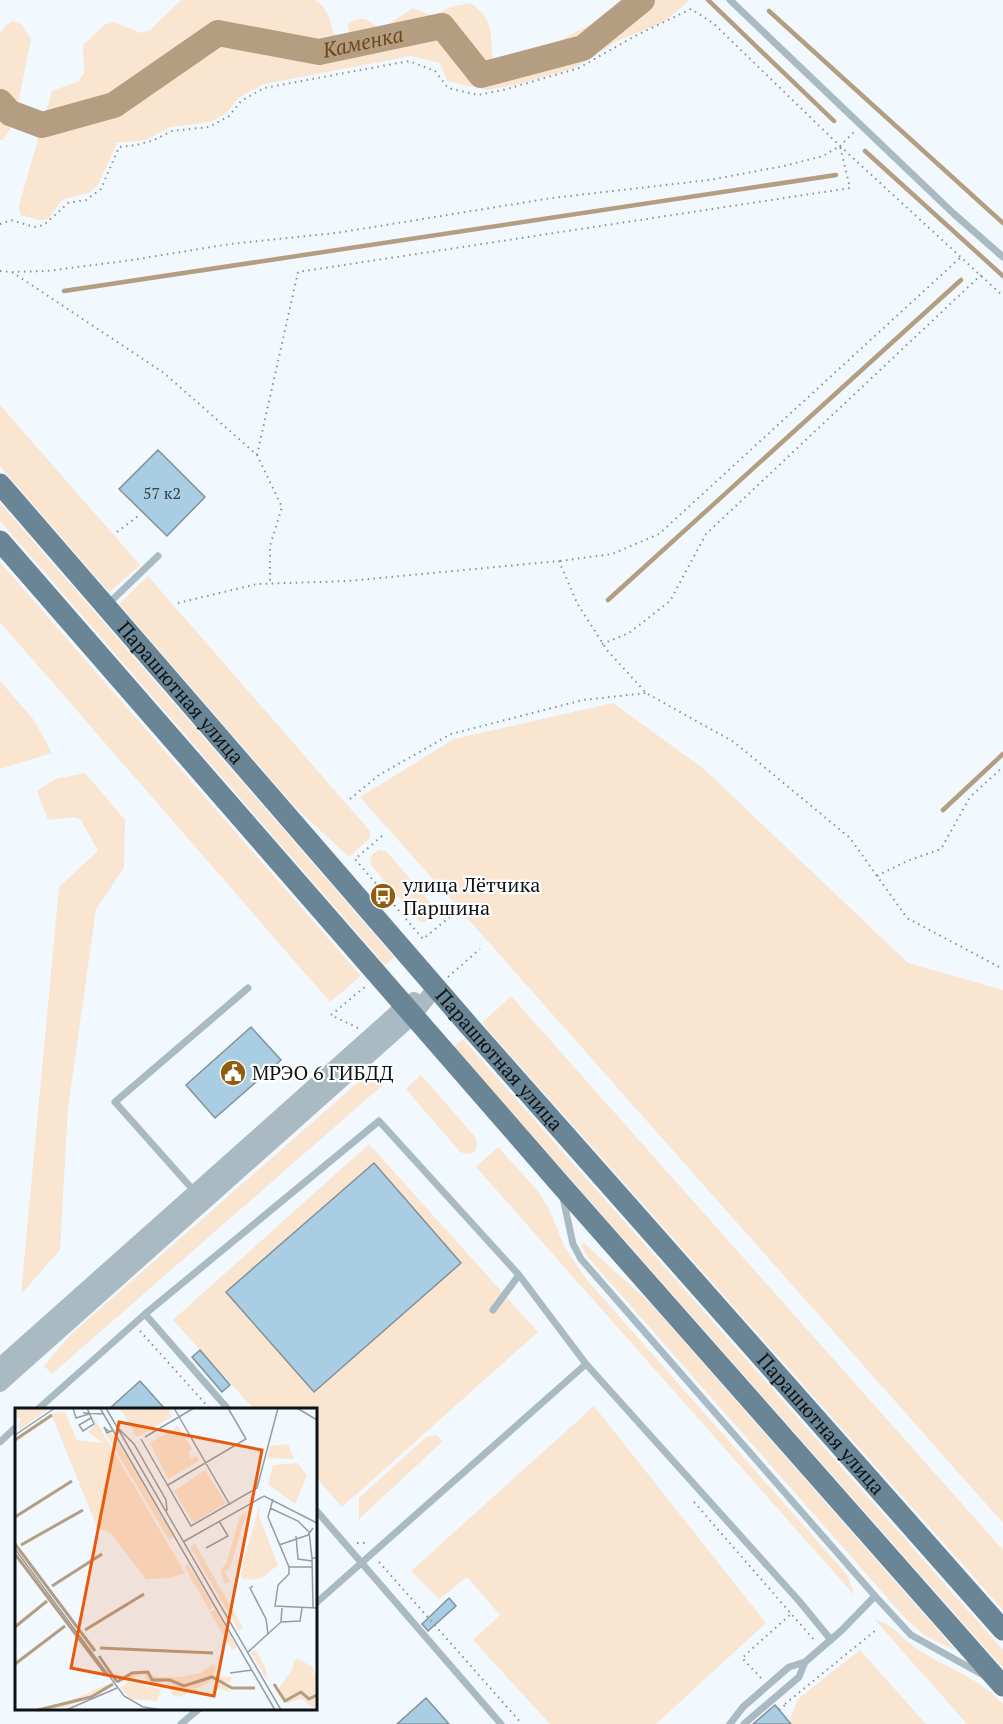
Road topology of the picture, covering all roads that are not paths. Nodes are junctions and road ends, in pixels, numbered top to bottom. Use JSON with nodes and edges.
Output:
{"nodes":[{"id":1,"x":730,"y":0,"type":"edge"},
{"id":2,"x":1003,"y":257,"type":"edge"},
{"id":3,"x":0,"y":484,"type":"edge"},
{"id":4,"x":0,"y":541,"type":"edge"},
{"id":5,"x":158,"y":556,"type":"dead end"},
{"id":6,"x":106,"y":607,"type":"junction"},
{"id":7,"x":436,"y":987,"type":"junction"},
{"id":8,"x":248,"y":988,"type":"dead end"},
{"id":9,"x":409,"y":1011,"type":"junction"},
{"id":10,"x":560,"y":1184,"type":"junction"},
{"id":11,"x":195,"y":1191,"type":"junction"},
{"id":12,"x":519,"y":1275,"type":"junction"},
{"id":13,"x":493,"y":1310,"type":"dead end"},
{"id":14,"x":145,"y":1314,"type":"junction"},
{"id":15,"x":586,"y":1364,"type":"junction"},
{"id":16,"x":0,"y":1366,"type":"edge"},
{"id":17,"x":0,"y":1384,"type":"edge"},
{"id":18,"x":39,"y":1408,"type":"edge"},
{"id":19,"x":227,"y":1408,"type":"edge"},
{"id":20,"x":15,"y":1428,"type":"edge"},
{"id":21,"x":0,"y":1442,"type":"edge"},
{"id":22,"x":316,"y":1510,"type":"edge"},
{"id":23,"x":361,"y":1562,"type":"junction"},
{"id":24,"x":875,"y":1596,"type":"junction"},
{"id":25,"x":316,"y":1603,"type":"edge"},
{"id":26,"x":1003,"y":1630,"type":"edge"},
{"id":27,"x":831,"y":1640,"type":"junction"},
{"id":28,"x":805,"y":1662,"type":"junction"},
{"id":29,"x":1003,"y":1685,"type":"edge"},
{"id":30,"x":198,"y":1709,"type":"edge"},
{"id":31,"x":181,"y":1724,"type":"edge"},
{"id":32,"x":501,"y":1724,"type":"edge"},
{"id":33,"x":729,"y":1724,"type":"edge"},
{"id":34,"x":744,"y":1724,"type":"edge"}],
"edges":[{"from":1,"to":2,"type":"lane"},
{"from":3,"to":6,"type":"main road","name":"Парашютная улица"},
{"from":4,"to":9,"type":"main road","name":"Парашютная улица"},
{"from":5,"to":6,"type":"lane"},
{"from":6,"to":7,"type":"main road","name":"Парашютная улица"},
{"from":7,"to":9,"type":"street"},
{"from":7,"to":26,"type":"main road","name":"Парашютная улица"},
{"from":8,"to":11,"type":"lane"},
{"from":9,"to":10,"type":"main road","name":"Парашютная улица"},
{"from":9,"to":11,"type":"street"},
{"from":9,"to":17,"type":"street"},
{"from":10,"to":24,"type":"lane"},
{"from":10,"to":29,"type":"main road","name":"Парашютная улица"},
{"from":11,"to":16,"type":"street"},
{"from":12,"to":13,"type":"lane"},
{"from":12,"to":14,"type":"lane"},
{"from":12,"to":15,"type":"lane"},
{"from":14,"to":18,"type":"lane"},
{"from":14,"to":19,"type":"lane"},
{"from":15,"to":23,"type":"lane"},
{"from":15,"to":27,"type":"lane"},
{"from":20,"to":21,"type":"lane"},
{"from":22,"to":23,"type":"lane"},
{"from":23,"to":25,"type":"lane"},
{"from":23,"to":32,"type":"lane"},
{"from":24,"to":27,"type":"lane"},
{"from":24,"to":29,"type":"lane"},
{"from":27,"to":28,"type":"lane"},
{"from":28,"to":33,"type":"lane"},
{"from":28,"to":34,"type":"lane"},
{"from":30,"to":31,"type":"lane"}]}
